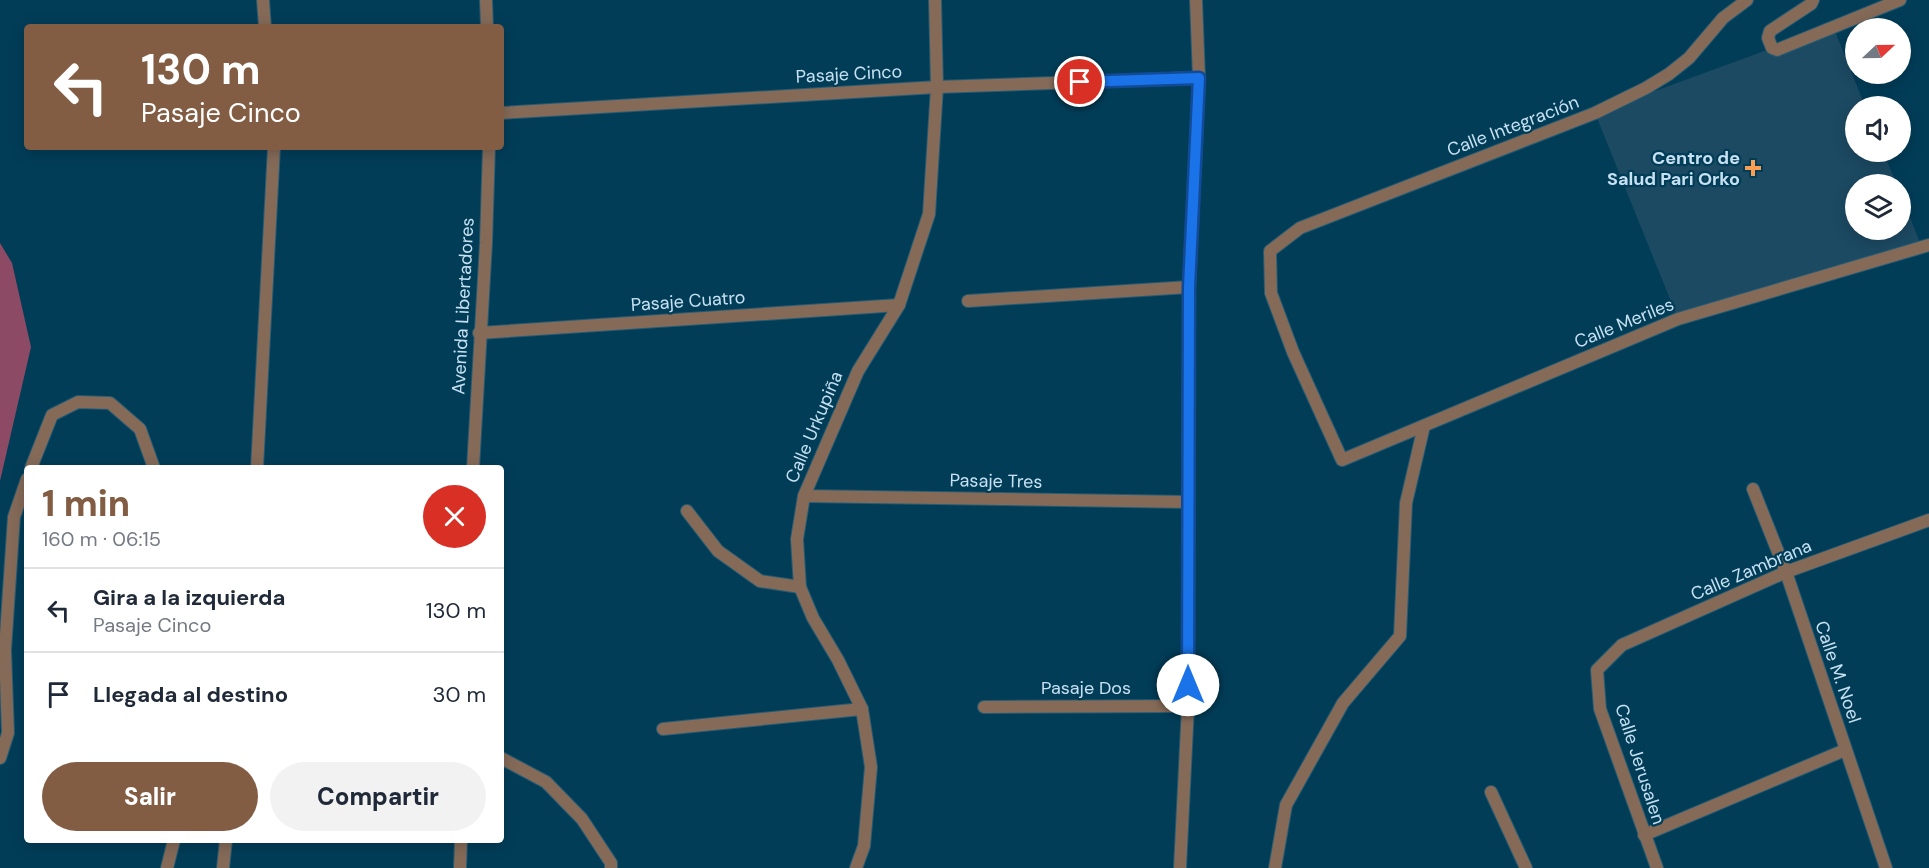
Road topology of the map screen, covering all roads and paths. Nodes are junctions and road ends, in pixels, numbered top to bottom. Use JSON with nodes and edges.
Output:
{"nodes":[{"id":1,"x":263,"y":0,"type":"edge"},
{"id":2,"x":486,"y":0,"type":"edge"},
{"id":3,"x":935,"y":0,"type":"edge"},
{"id":4,"x":1196,"y":0,"type":"edge"},
{"id":5,"x":1747,"y":0,"type":"edge"},
{"id":6,"x":1813,"y":0,"type":"edge"},
{"id":7,"x":1900,"y":0,"type":"edge"},
{"id":8,"x":265,"y":24,"type":"edge"},
{"id":9,"x":487,"y":24,"type":"edge"},
{"id":10,"x":1199,"y":78,"type":"junction"},
{"id":11,"x":937,"y":87,"type":"junction"},
{"id":12,"x":504,"y":113,"type":"edge"},
{"id":13,"x":274,"y":150,"type":"edge"},
{"id":14,"x":489,"y":150,"type":"edge"},
{"id":15,"x":1929,"y":245,"type":"edge"},
{"id":16,"x":1189,"y":287,"type":"junction"},
{"id":17,"x":968,"y":301,"type":"dead end"},
{"id":18,"x":899,"y":305,"type":"junction"},
{"id":19,"x":479,"y":333,"type":"junction"},
{"id":20,"x":1424,"y":426,"type":"junction"},
{"id":21,"x":1342,"y":460,"type":"joint"},
{"id":22,"x":32,"y":465,"type":"edge"},
{"id":23,"x":153,"y":465,"type":"edge"},
{"id":24,"x":257,"y":465,"type":"edge"},
{"id":25,"x":472,"y":465,"type":"edge"},
{"id":26,"x":24,"y":488,"type":"edge"},
{"id":27,"x":1753,"y":489,"type":"dead end"},
{"id":28,"x":804,"y":496,"type":"junction"},
{"id":29,"x":1189,"y":502,"type":"junction"},
{"id":30,"x":687,"y":511,"type":"dead end"},
{"id":31,"x":1929,"y":520,"type":"edge"},
{"id":32,"x":1786,"y":573,"type":"junction"},
{"id":33,"x":800,"y":587,"type":"junction"},
{"id":34,"x":1597,"y":670,"type":"joint"},
{"id":35,"x":984,"y":706,"type":"dead end"},
{"id":36,"x":1188,"y":706,"type":"junction"},
{"id":37,"x":862,"y":708,"type":"junction"},
{"id":38,"x":663,"y":729,"type":"dead end"},
{"id":39,"x":1845,"y":750,"type":"junction"},
{"id":40,"x":0,"y":759,"type":"edge"},
{"id":41,"x":504,"y":760,"type":"edge"},
{"id":42,"x":1491,"y":792,"type":"dead end"},
{"id":43,"x":1644,"y":835,"type":"junction"},
{"id":44,"x":173,"y":843,"type":"edge"},
{"id":45,"x":226,"y":843,"type":"edge"},
{"id":46,"x":461,"y":843,"type":"edge"},
{"id":47,"x":167,"y":868,"type":"edge"},
{"id":48,"x":223,"y":868,"type":"edge"},
{"id":49,"x":460,"y":868,"type":"edge"},
{"id":50,"x":612,"y":868,"type":"edge"},
{"id":51,"x":856,"y":868,"type":"edge"},
{"id":52,"x":1179,"y":868,"type":"edge"},
{"id":53,"x":1275,"y":868,"type":"edge"},
{"id":54,"x":1526,"y":868,"type":"edge"},
{"id":55,"x":1657,"y":868,"type":"edge"},
{"id":56,"x":1886,"y":868,"type":"edge"}],
"edges":[{"from":1,"to":8,"type":"street"},
{"from":2,"to":9,"type":"street"},
{"from":3,"to":11,"type":"street","name":"Calle Urkupiña"},
{"from":4,"to":10,"type":"street"},
{"from":5,"to":21,"type":"street","name":"Calle Integración"},
{"from":6,"to":7,"type":"street"},
{"from":10,"to":11,"type":"street","name":"Pasaje Cinco"},
{"from":10,"to":16,"type":"street"},
{"from":11,"to":12,"type":"street","name":"Pasaje Cinco"},
{"from":11,"to":18,"type":"street","name":"Calle Urkupiña"},
{"from":13,"to":24,"type":"street"},
{"from":14,"to":19,"type":"street","name":"Avenida Libertadores"},
{"from":15,"to":20,"type":"street","name":"Calle Meriles"},
{"from":16,"to":17,"type":"street"},
{"from":16,"to":29,"type":"street"},
{"from":18,"to":19,"type":"street","name":"Pasaje Cuatro"},
{"from":18,"to":28,"type":"street","name":"Calle Urkupiña"},
{"from":19,"to":25,"type":"street","name":"Avenida Libertadores"},
{"from":20,"to":21,"type":"street","name":"Calle Meriles"},
{"from":20,"to":53,"type":"street"},
{"from":22,"to":23,"type":"street"},
{"from":26,"to":40,"type":"street"},
{"from":27,"to":32,"type":"street","name":"Calle M. Noel"},
{"from":28,"to":29,"type":"street","name":"Pasaje Tres"},
{"from":28,"to":33,"type":"street","name":"Calle Urkupiña"},
{"from":29,"to":36,"type":"street"},
{"from":30,"to":33,"type":"street"},
{"from":31,"to":32,"type":"street","name":"Calle Zambrana"},
{"from":32,"to":34,"type":"street","name":"Calle Zambrana"},
{"from":32,"to":39,"type":"street","name":"Calle M. Noel"},
{"from":33,"to":37,"type":"street","name":"Calle Urkupiña"},
{"from":34,"to":43,"type":"street","name":"Calle Jerusalen"},
{"from":35,"to":36,"type":"street","name":"Pasaje Dos"},
{"from":36,"to":52,"type":"street"},
{"from":37,"to":38,"type":"street"},
{"from":37,"to":51,"type":"street","name":"Calle Urkupiña"},
{"from":39,"to":43,"type":"street"},
{"from":39,"to":56,"type":"street","name":"Calle M. Noel"},
{"from":41,"to":50,"type":"street"},
{"from":42,"to":54,"type":"street"},
{"from":43,"to":55,"type":"street","name":"Calle Jerusalen"},
{"from":44,"to":47,"type":"street"},
{"from":45,"to":48,"type":"street"},
{"from":46,"to":49,"type":"street"}]}
